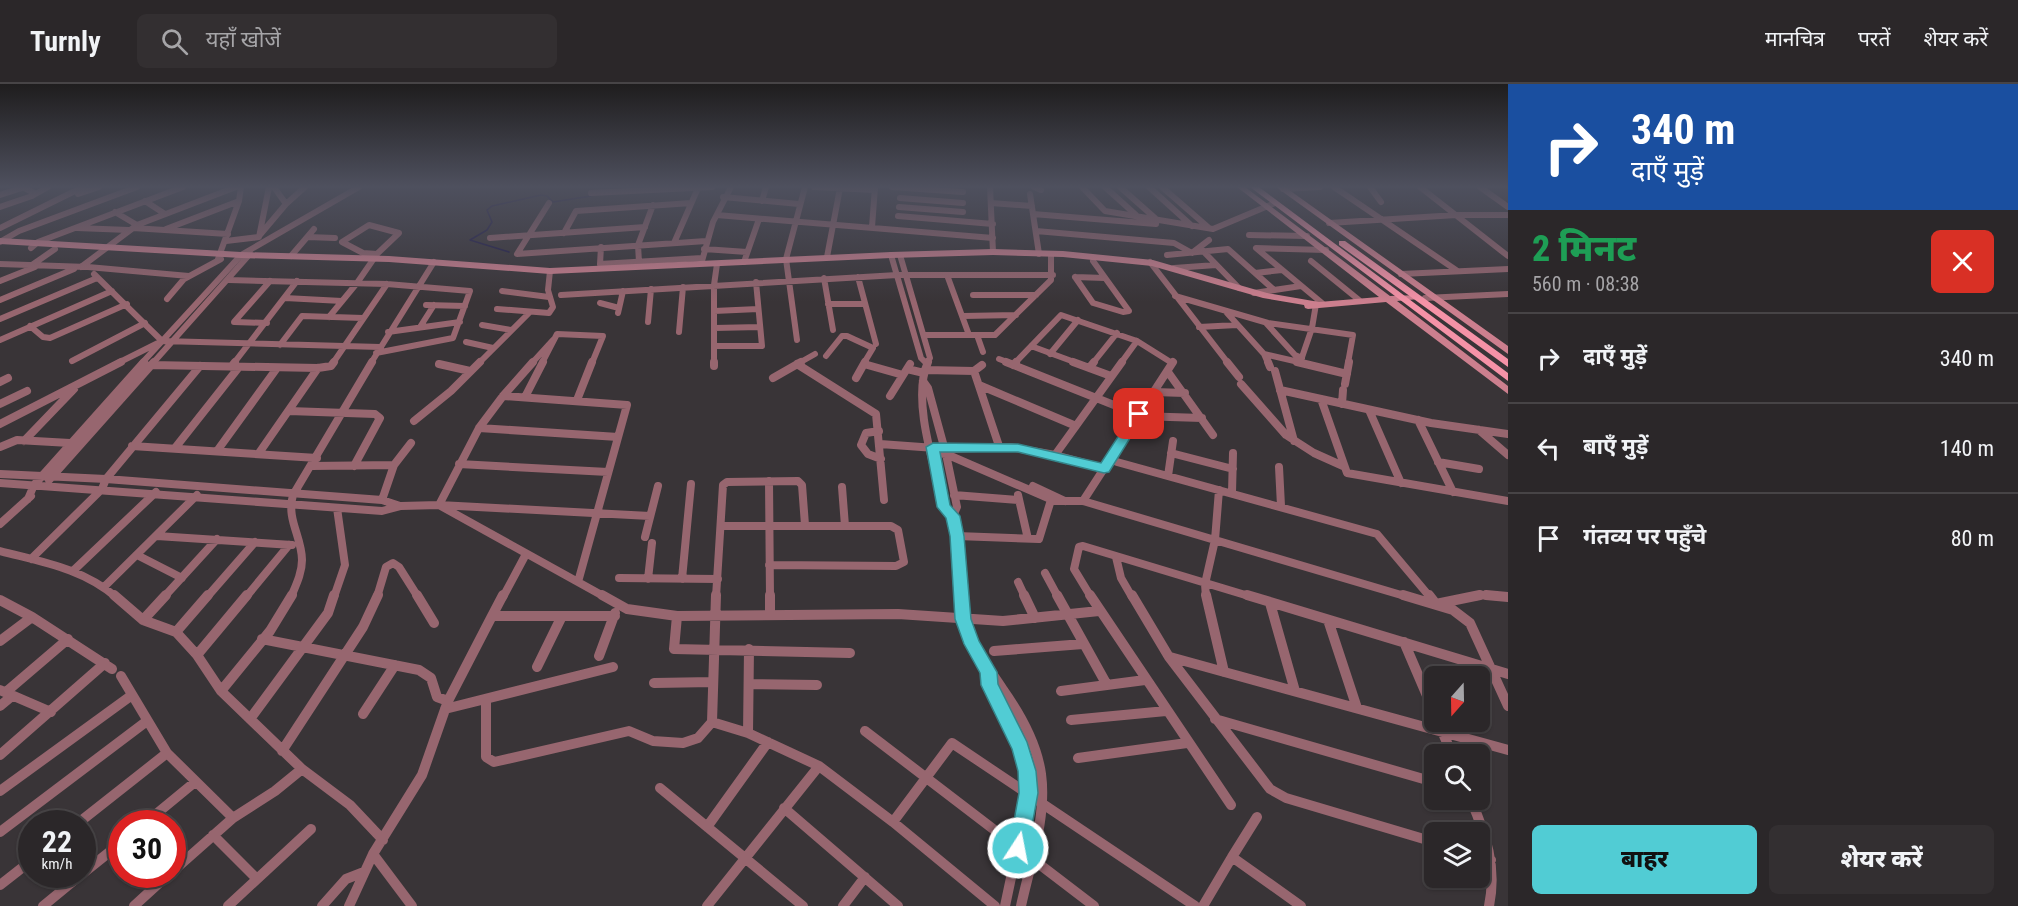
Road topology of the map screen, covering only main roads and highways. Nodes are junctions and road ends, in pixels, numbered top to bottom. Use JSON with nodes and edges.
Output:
{"nodes":[{"id":1,"x":1300,"y":225,"type":"edge"},
{"id":2,"x":1322,"y":225,"type":"edge"},
{"id":3,"x":1508,"y":364,"type":"edge"},
{"id":4,"x":1508,"y":378,"type":"edge"}],
"edges":[{"from":1,"to":4,"type":"main road"},
{"from":2,"to":3,"type":"main road"}]}
